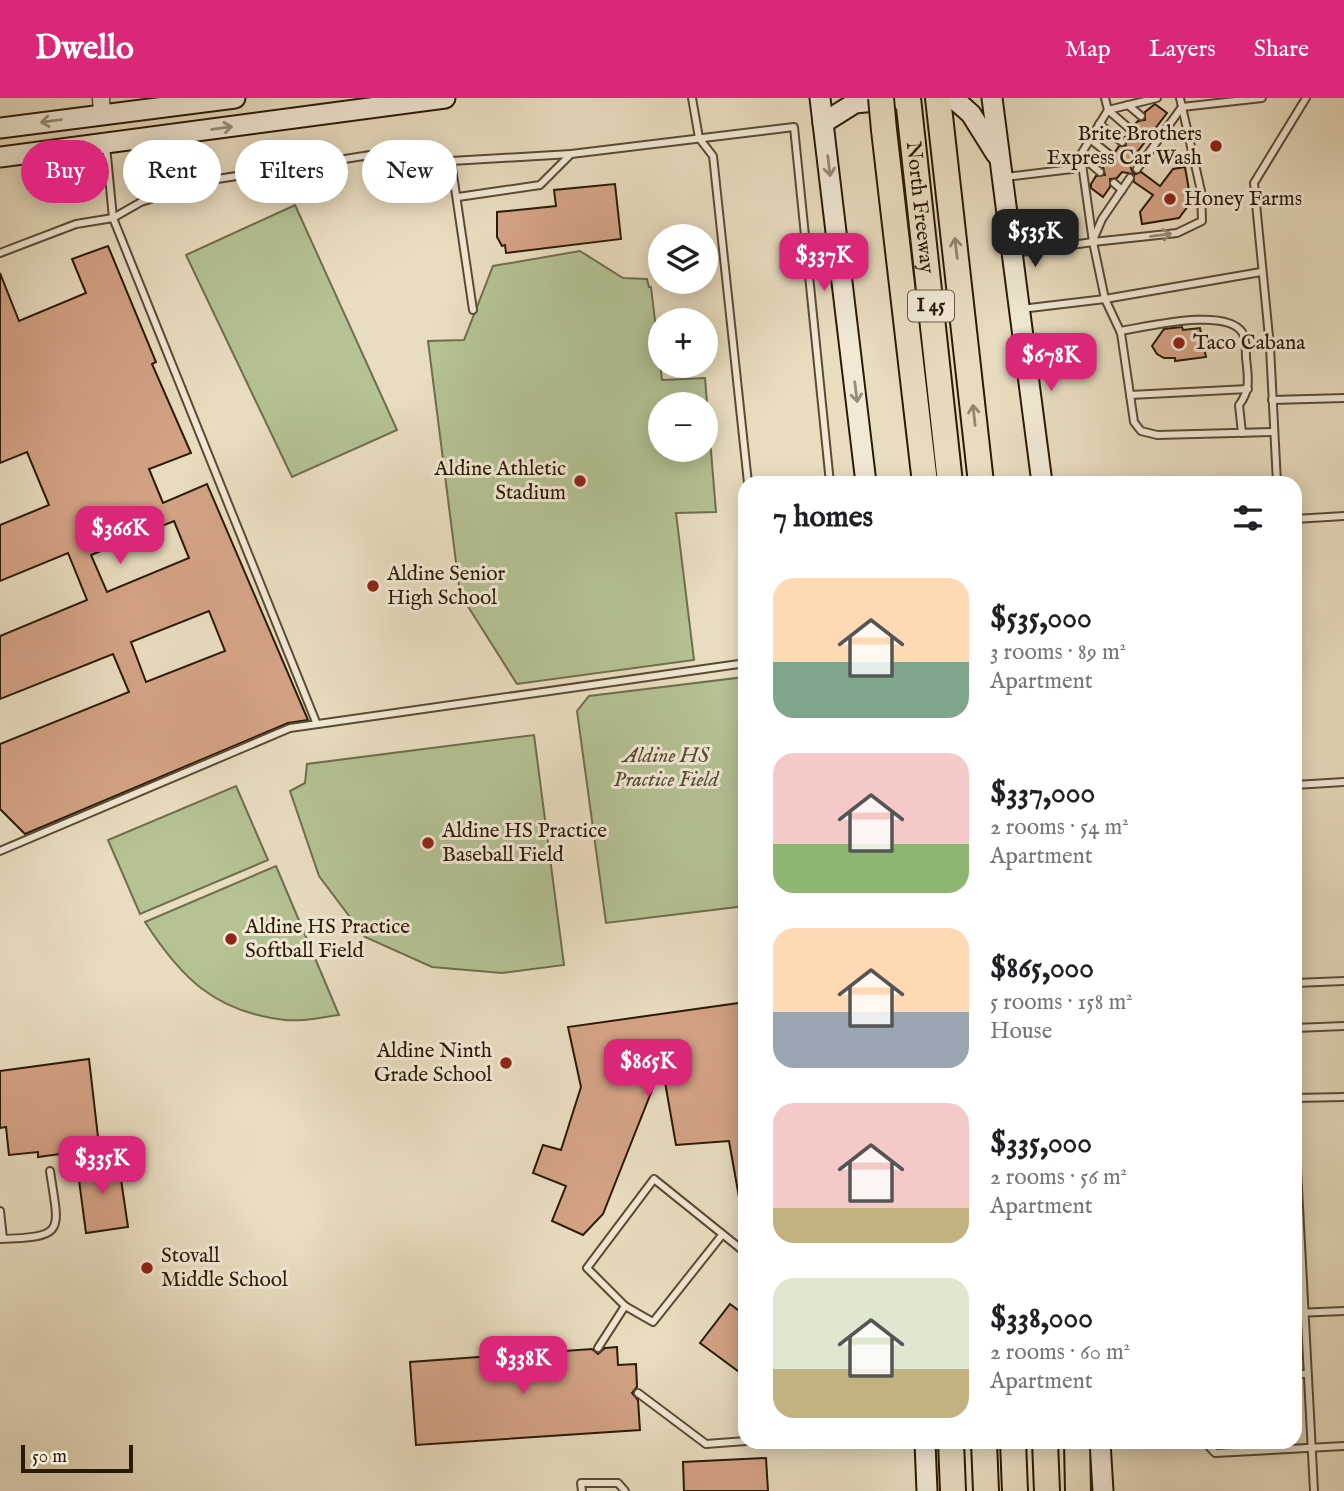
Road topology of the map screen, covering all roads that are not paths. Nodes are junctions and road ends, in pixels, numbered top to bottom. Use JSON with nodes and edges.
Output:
{"nodes":[{"id":1,"x":235,"y":98,"type":"edge"},
{"id":2,"x":445,"y":98,"type":"edge"},
{"id":3,"x":692,"y":98,"type":"edge"},
{"id":4,"x":820,"y":98,"type":"edge"},
{"id":5,"x":881,"y":98,"type":"edge"},
{"id":6,"x":907,"y":98,"type":"edge"},
{"id":7,"x":938,"y":98,"type":"edge"},
{"id":8,"x":953,"y":98,"type":"edge"},
{"id":9,"x":992,"y":98,"type":"edge"},
{"id":10,"x":1105,"y":98,"type":"edge"},
{"id":11,"x":1157,"y":98,"type":"edge"},
{"id":12,"x":1180,"y":98,"type":"edge"},
{"id":13,"x":1262,"y":98,"type":"edge"},
{"id":14,"x":1306,"y":98,"type":"edge"},
{"id":15,"x":1128,"y":105,"type":"junction"},
{"id":16,"x":102,"y":107,"type":"edge"},
{"id":17,"x":1182,"y":107,"type":"junction"},
{"id":18,"x":1108,"y":110,"type":"junction"},
{"id":19,"x":1141,"y":116,"type":"dead end"},
{"id":20,"x":823,"y":122,"type":"junction"},
{"id":21,"x":1099,"y":124,"type":"junction"},
{"id":22,"x":0,"y":128,"type":"edge"},
{"id":23,"x":1155,"y":128,"type":"dead end"},
{"id":24,"x":1131,"y":130,"type":"dead end"},
{"id":25,"x":1163,"y":134,"type":"junction"},
{"id":26,"x":698,"y":138,"type":"junction"},
{"id":27,"x":1090,"y":139,"type":"junction"},
{"id":28,"x":105,"y":140,"type":"edge"},
{"id":29,"x":1122,"y":142,"type":"dead end"},
{"id":30,"x":1145,"y":142,"type":"dead end"},
{"id":31,"x":109,"y":143,"type":"edge"},
{"id":32,"x":1152,"y":148,"type":"junction"},
{"id":33,"x":21,"y":154,"type":"edge"},
{"id":34,"x":571,"y":154,"type":"junction"},
{"id":35,"x":1136,"y":154,"type":"dead end"},
{"id":36,"x":0,"y":156,"type":"edge"},
{"id":37,"x":362,"y":156,"type":"edge"},
{"id":38,"x":1081,"y":156,"type":"junction"},
{"id":39,"x":1111,"y":156,"type":"dead end"},
{"id":40,"x":1143,"y":160,"type":"junction"},
{"id":41,"x":457,"y":161,"type":"edge"},
{"id":42,"x":1001,"y":169,"type":"junction"},
{"id":43,"x":1137,"y":169,"type":"dead end"},
{"id":44,"x":1100,"y":172,"type":"dead end"},
{"id":45,"x":1130,"y":178,"type":"dead end"},
{"id":46,"x":109,"y":181,"type":"edge"},
{"id":47,"x":1114,"y":183,"type":"dead end"},
{"id":48,"x":1122,"y":190,"type":"junction"},
{"id":49,"x":457,"y":192,"type":"edge"},
{"id":50,"x":458,"y":197,"type":"junction"},
{"id":51,"x":113,"y":218,"type":"junction"},
{"id":52,"x":1093,"y":242,"type":"junction"},
{"id":53,"x":0,"y":253,"type":"edge"},
{"id":54,"x":1013,"y":253,"type":"junction"},
{"id":55,"x":1261,"y":272,"type":"junction"},
{"id":56,"x":1105,"y":299,"type":"junction"},
{"id":57,"x":1020,"y":309,"type":"junction"},
{"id":58,"x":473,"y":310,"type":"dead end"},
{"id":59,"x":1120,"y":331,"type":"junction"},
{"id":60,"x":1248,"y":389,"type":"junction"},
{"id":61,"x":1130,"y":395,"type":"junction"},
{"id":62,"x":1344,"y":398,"type":"edge"},
{"id":63,"x":1272,"y":400,"type":"junction"},
{"id":64,"x":1274,"y":432,"type":"junction"},
{"id":65,"x":1242,"y":433,"type":"junction"},
{"id":66,"x":747,"y":476,"type":"edge"},
{"id":67,"x":830,"y":476,"type":"edge"},
{"id":68,"x":865,"y":476,"type":"edge"},
{"id":69,"x":924,"y":476,"type":"edge"},
{"id":70,"x":949,"y":476,"type":"edge"},
{"id":71,"x":980,"y":476,"type":"edge"},
{"id":72,"x":1041,"y":476,"type":"edge"},
{"id":73,"x":1277,"y":476,"type":"edge"},
{"id":74,"x":1344,"y":516,"type":"edge"},
{"id":75,"x":1302,"y":519,"type":"edge"},
{"id":76,"x":738,"y":664,"type":"edge"},
{"id":77,"x":316,"y":722,"type":"junction"},
{"id":78,"x":1344,"y":782,"type":"edge"},
{"id":79,"x":1302,"y":785,"type":"edge"},
{"id":80,"x":0,"y":851,"type":"edge"},
{"id":81,"x":1344,"y":981,"type":"edge"},
{"id":82,"x":1302,"y":984,"type":"edge"},
{"id":83,"x":1344,"y":1026,"type":"edge"},
{"id":84,"x":1302,"y":1028,"type":"edge"},
{"id":85,"x":1344,"y":1097,"type":"edge"},
{"id":86,"x":1302,"y":1098,"type":"edge"},
{"id":87,"x":51,"y":1171,"type":"dead end"},
{"id":88,"x":0,"y":1211,"type":"edge"},
{"id":89,"x":722,"y":1235,"type":"junction"},
{"id":90,"x":1,"y":1238,"type":"edge"},
{"id":91,"x":738,"y":1247,"type":"edge"},
{"id":92,"x":1302,"y":1298,"type":"edge"},
{"id":93,"x":625,"y":1306,"type":"junction"},
{"id":94,"x":1344,"y":1311,"type":"edge"},
{"id":95,"x":1304,"y":1313,"type":"junction"},
{"id":96,"x":597,"y":1348,"type":"dead end"},
{"id":97,"x":1302,"y":1374,"type":"edge"},
{"id":98,"x":1307,"y":1374,"type":"junction"},
{"id":99,"x":638,"y":1393,"type":"dead end"},
{"id":100,"x":738,"y":1442,"type":"edge"},
{"id":101,"x":1344,"y":1446,"type":"edge"},
{"id":102,"x":1310,"y":1447,"type":"junction"},
{"id":103,"x":1302,"y":1448,"type":"edge"},
{"id":104,"x":925,"y":1449,"type":"edge"},
{"id":105,"x":951,"y":1449,"type":"edge"},
{"id":106,"x":984,"y":1449,"type":"edge"},
{"id":107,"x":1013,"y":1449,"type":"edge"},
{"id":108,"x":1045,"y":1449,"type":"edge"},
{"id":109,"x":1100,"y":1449,"type":"edge"},
{"id":110,"x":1211,"y":1449,"type":"edge"},
{"id":111,"x":1278,"y":1449,"type":"edge"},
{"id":112,"x":1077,"y":1452,"type":"edge"},
{"id":113,"x":952,"y":1479,"type":"edge"},
{"id":114,"x":582,"y":1491,"type":"edge"},
{"id":115,"x":625,"y":1491,"type":"edge"},
{"id":116,"x":927,"y":1491,"type":"edge"},
{"id":117,"x":986,"y":1491,"type":"edge"},
{"id":118,"x":1015,"y":1491,"type":"edge"},
{"id":119,"x":1047,"y":1491,"type":"edge"},
{"id":120,"x":1079,"y":1491,"type":"edge"},
{"id":121,"x":1103,"y":1491,"type":"edge"},
{"id":122,"x":1314,"y":1491,"type":"edge"}],
"edges":[{"from":1,"to":16,"type":"main road"},
{"from":31,"to":2,"type":"main road","one_way":true},
{"from":3,"to":26,"type":"lane"},
{"from":4,"to":20,"type":"main road"},
{"from":5,"to":69,"type":"highway","name":"North Freeway","number":"I 45","bridge":true},
{"from":6,"to":20,"type":"main road"},
{"from":6,"to":70,"type":"highway","name":"North Freeway","number":"I 45"},
{"from":71,"to":7,"type":"highway","name":"North Freeway","number":"I 45","one_way":true},
{"from":8,"to":42,"type":"main road"},
{"from":9,"to":42,"type":"main road"},
{"from":10,"to":18,"type":"lane"},
{"from":11,"to":15,"type":"lane"},
{"from":12,"to":17,"type":"lane"},
{"from":13,"to":17,"type":"lane"},
{"from":14,"to":55,"type":"lane"},
{"from":15,"to":18,"type":"lane"},
{"from":15,"to":19,"type":"lane"},
{"from":16,"to":22,"type":"main road","one_way":true},
{"from":16,"to":28,"type":"main road"},
{"from":17,"to":25,"type":"lane"},
{"from":52,"to":17,"type":"lane","one_way":true},
{"from":18,"to":21,"type":"lane"},
{"from":18,"to":24,"type":"lane"},
{"from":20,"to":68,"type":"main road","one_way":true},
{"from":21,"to":27,"type":"lane"},
{"from":21,"to":29,"type":"lane"},
{"from":23,"to":25,"type":"lane"},
{"from":25,"to":32,"type":"lane"},
{"from":26,"to":34,"type":"lane"},
{"from":26,"to":66,"type":"lane"},
{"from":26,"to":67,"type":"lane"},
{"from":27,"to":38,"type":"lane"},
{"from":27,"to":39,"type":"lane"},
{"from":30,"to":32,"type":"lane"},
{"from":32,"to":40,"type":"lane"},
{"from":33,"to":36,"type":"main road"},
{"from":34,"to":41,"type":"lane"},
{"from":34,"to":50,"type":"lane"},
{"from":35,"to":40,"type":"lane"},
{"from":37,"to":51,"type":"lane"},
{"from":38,"to":42,"type":"lane"},
{"from":38,"to":44,"type":"lane"},
{"from":38,"to":52,"type":"lane"},
{"from":40,"to":43,"type":"lane"},
{"from":42,"to":54,"type":"main road"},
{"from":45,"to":48,"type":"lane"},
{"from":46,"to":51,"type":"lane"},
{"from":47,"to":48,"type":"lane"},
{"from":48,"to":52,"type":"lane"},
{"from":49,"to":50,"type":"lane"},
{"from":50,"to":58,"type":"lane"},
{"from":51,"to":53,"type":"lane"},
{"from":51,"to":77,"type":"lane"},
{"from":52,"to":54,"type":"lane"},
{"from":52,"to":56,"type":"lane"},
{"from":54,"to":57,"type":"main road"},
{"from":55,"to":56,"type":"lane"},
{"from":55,"to":63,"type":"lane"},
{"from":56,"to":57,"type":"lane"},
{"from":56,"to":59,"type":"lane"},
{"from":57,"to":72,"type":"main road"},
{"from":59,"to":60,"type":"lane"},
{"from":59,"to":61,"type":"lane"},
{"from":60,"to":61,"type":"lane"},
{"from":60,"to":65,"type":"lane"},
{"from":61,"to":65,"type":"lane"},
{"from":62,"to":63,"type":"lane"},
{"from":63,"to":64,"type":"lane"},
{"from":64,"to":65,"type":"lane"},
{"from":64,"to":73,"type":"lane"},
{"from":74,"to":75,"type":"lane"},
{"from":76,"to":77,"type":"lane"},
{"from":77,"to":80,"type":"lane"},
{"from":78,"to":79,"type":"lane"},
{"from":81,"to":82,"type":"lane"},
{"from":83,"to":84,"type":"lane"},
{"from":85,"to":86,"type":"lane"},
{"from":87,"to":90,"type":"lane"},
{"from":88,"to":90,"type":"lane"},
{"from":89,"to":91,"type":"lane"},
{"from":89,"to":93,"type":"lane"},
{"from":89,"to":93,"type":"lane"},
{"from":92,"to":95,"type":"lane"},
{"from":93,"to":96,"type":"lane"},
{"from":94,"to":95,"type":"lane"},
{"from":95,"to":98,"type":"lane"},
{"from":97,"to":98,"type":"lane"},
{"from":98,"to":102,"type":"lane"},
{"from":99,"to":100,"type":"lane"},
{"from":101,"to":102,"type":"lane"},
{"from":102,"to":103,"type":"lane"},
{"from":102,"to":122,"type":"lane"},
{"from":104,"to":116,"type":"main road"},
{"from":105,"to":113,"type":"highway"},
{"from":106,"to":117,"type":"highway"},
{"from":107,"to":118,"type":"highway"},
{"from":108,"to":119,"type":"highway"},
{"from":109,"to":121,"type":"main road"},
{"from":110,"to":111,"type":"lane"},
{"from":112,"to":120,"type":"highway"},
{"from":114,"to":115,"type":"lane"}]}
